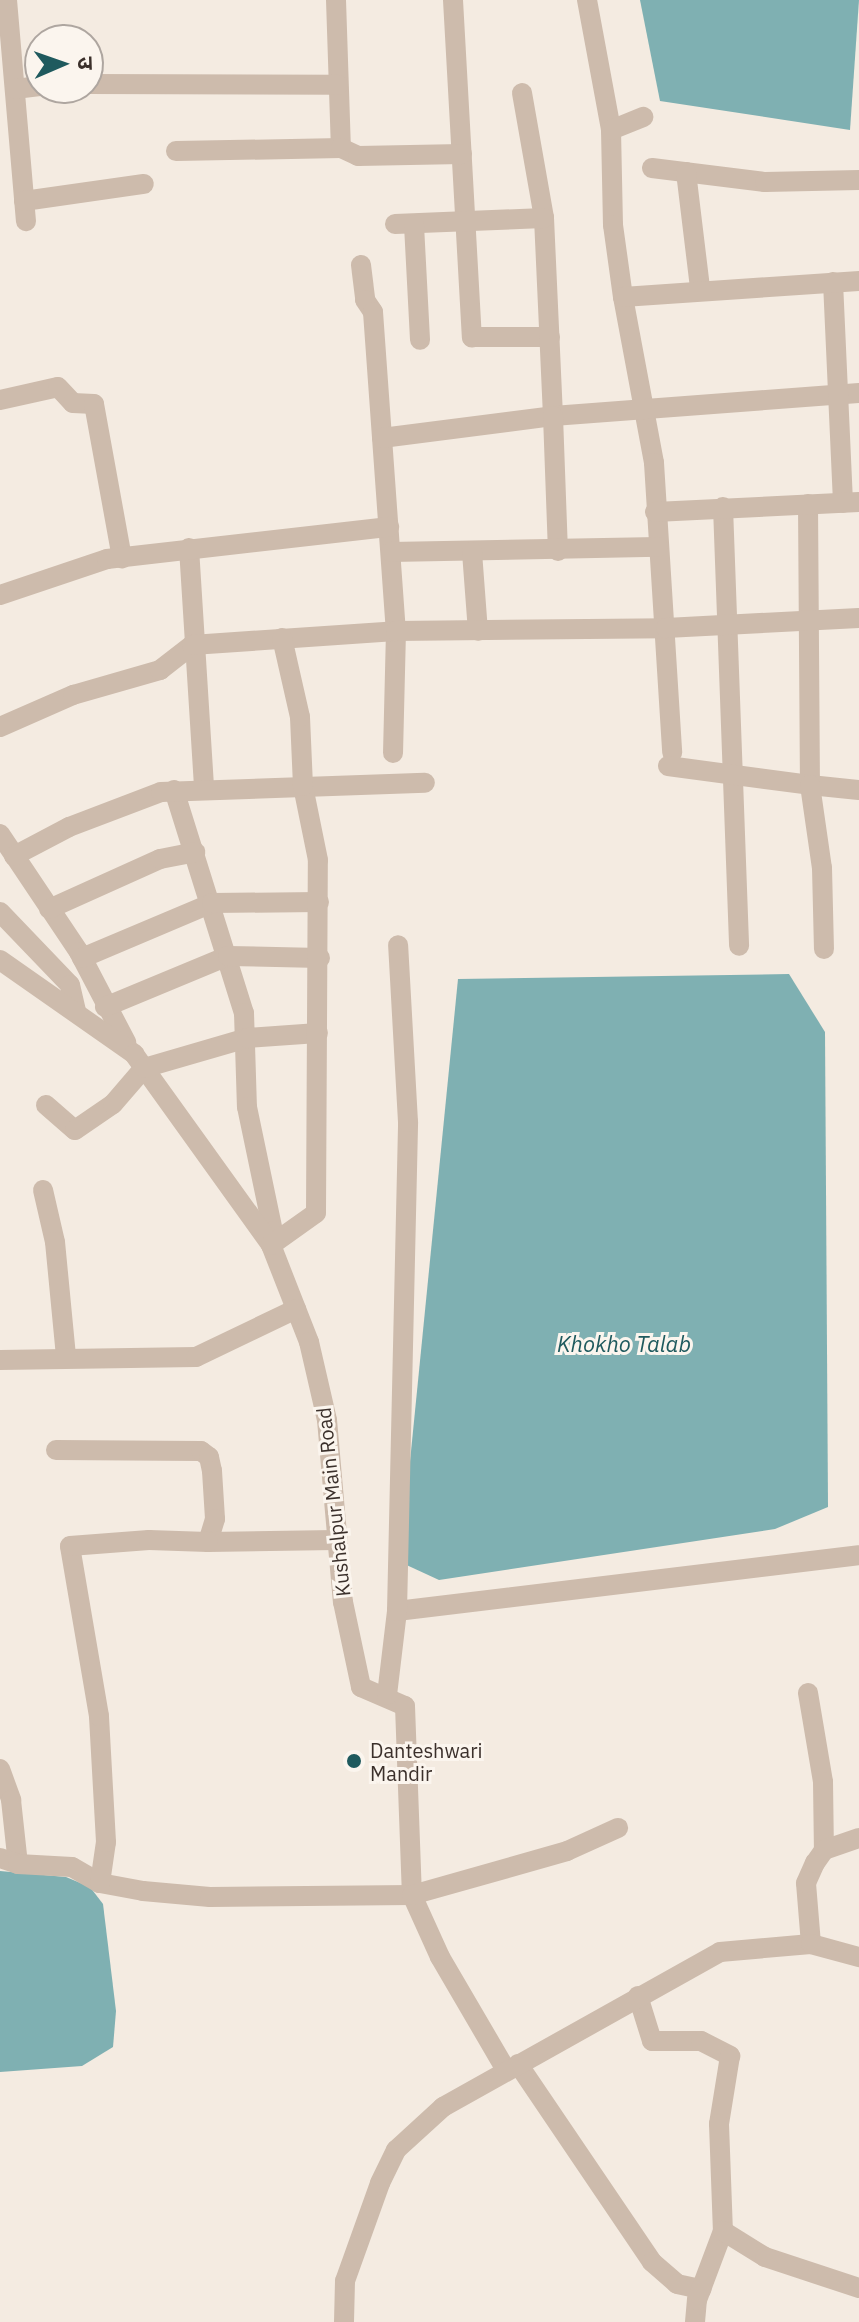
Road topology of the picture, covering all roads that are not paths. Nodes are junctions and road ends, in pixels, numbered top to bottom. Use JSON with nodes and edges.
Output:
{"nodes":[{"id":1,"x":7,"y":0,"type":"edge"},
{"id":2,"x":336,"y":0,"type":"edge"},
{"id":3,"x":453,"y":0,"type":"edge"},
{"id":4,"x":587,"y":0,"type":"edge"},
{"id":5,"x":6,"y":52,"type":"edge"},
{"id":6,"x":104,"y":84,"type":"edge"},
{"id":7,"x":338,"y":85,"type":"junction"},
{"id":8,"x":24,"y":88,"type":"edge"},
{"id":9,"x":15,"y":89,"type":"junction"},
{"id":10,"x":522,"y":93,"type":"dead end"},
{"id":11,"x":643,"y":117,"type":"dead end"},
{"id":12,"x":611,"y":130,"type":"junction"},
{"id":13,"x":9,"y":134,"type":"edge"},
{"id":14,"x":341,"y":148,"type":"junction"},
{"id":15,"x":176,"y":151,"type":"dead end"},
{"id":16,"x":462,"y":154,"type":"junction"},
{"id":17,"x":652,"y":168,"type":"dead end"},
{"id":18,"x":686,"y":172,"type":"junction"},
{"id":19,"x":859,"y":180,"type":"edge"},
{"id":20,"x":144,"y":184,"type":"dead end"},
{"id":21,"x":544,"y":218,"type":"junction"},
{"id":22,"x":467,"y":225,"type":"junction"},
{"id":23,"x":361,"y":265,"type":"dead end"},
{"id":24,"x":859,"y":281,"type":"edge"},
{"id":25,"x":833,"y":282,"type":"junction"},
{"id":26,"x":700,"y":288,"type":"junction"},
{"id":27,"x":623,"y":297,"type":"junction"},
{"id":28,"x":550,"y":337,"type":"junction"},
{"id":29,"x":420,"y":340,"type":"dead end"},
{"id":30,"x":859,"y":393,"type":"edge"},
{"id":31,"x":837,"y":395,"type":"junction"},
{"id":32,"x":0,"y":400,"type":"edge"},
{"id":33,"x":642,"y":409,"type":"junction"},
{"id":34,"x":553,"y":416,"type":"junction"},
{"id":35,"x":382,"y":438,"type":"junction"},
{"id":36,"x":851,"y":503,"type":"edge"},
{"id":37,"x":808,"y":504,"type":"junction"},
{"id":38,"x":723,"y":507,"type":"junction"},
{"id":39,"x":655,"y":512,"type":"junction"},
{"id":40,"x":389,"y":527,"type":"junction"},
{"id":41,"x":658,"y":547,"type":"junction"},
{"id":42,"x":189,"y":548,"type":"junction"},
{"id":43,"x":558,"y":551,"type":"junction"},
{"id":44,"x":391,"y":552,"type":"junction"},
{"id":45,"x":472,"y":552,"type":"junction"},
{"id":46,"x":122,"y":558,"type":"junction"},
{"id":47,"x":0,"y":595,"type":"edge"},
{"id":48,"x":859,"y":618,"type":"edge"},
{"id":49,"x":806,"y":622,"type":"junction"},
{"id":50,"x":728,"y":626,"type":"junction"},
{"id":51,"x":666,"y":628,"type":"junction"},
{"id":52,"x":396,"y":631,"type":"junction"},
{"id":53,"x":478,"y":631,"type":"junction"},
{"id":54,"x":282,"y":638,"type":"junction"},
{"id":55,"x":192,"y":645,"type":"junction"},
{"id":56,"x":0,"y":727,"type":"edge"},
{"id":57,"x":393,"y":753,"type":"dead end"},
{"id":58,"x":734,"y":774,"type":"junction"},
{"id":59,"x":425,"y":783,"type":"dead end"},
{"id":60,"x":810,"y":785,"type":"junction"},
{"id":61,"x":303,"y":786,"type":"junction"},
{"id":62,"x":204,"y":787,"type":"junction"},
{"id":63,"x":174,"y":790,"type":"junction"},
{"id":64,"x":859,"y":790,"type":"edge"},
{"id":65,"x":0,"y":834,"type":"edge"},
{"id":66,"x":195,"y":852,"type":"junction"},
{"id":67,"x":14,"y":856,"type":"junction"},
{"id":68,"x":319,"y":902,"type":"junction"},
{"id":69,"x":212,"y":903,"type":"junction"},
{"id":70,"x":49,"y":909,"type":"junction"},
{"id":71,"x":0,"y":912,"type":"edge"},
{"id":72,"x":398,"y":945,"type":"dead end"},
{"id":73,"x":739,"y":946,"type":"dead end"},
{"id":74,"x":824,"y":949,"type":"dead end"},
{"id":75,"x":228,"y":956,"type":"junction"},
{"id":76,"x":82,"y":958,"type":"junction"},
{"id":77,"x":320,"y":958,"type":"junction"},
{"id":78,"x":0,"y":960,"type":"edge"},
{"id":79,"x":105,"y":1007,"type":"junction"},
{"id":80,"x":76,"y":1011,"type":"junction"},
{"id":81,"x":318,"y":1033,"type":"junction"},
{"id":82,"x":247,"y":1038,"type":"junction"},
{"id":83,"x":139,"y":1061,"type":"junction"},
{"id":84,"x":46,"y":1105,"type":"dead end"},
{"id":85,"x":43,"y":1190,"type":"dead end"},
{"id":86,"x":271,"y":1245,"type":"junction"},
{"id":87,"x":296,"y":1309,"type":"junction"},
{"id":88,"x":66,"y":1356,"type":"junction"},
{"id":89,"x":0,"y":1360,"type":"edge"},
{"id":90,"x":56,"y":1450,"type":"dead end"},
{"id":91,"x":335,"y":1540,"type":"junction"},
{"id":92,"x":208,"y":1542,"type":"junction"},
{"id":93,"x":859,"y":1555,"type":"edge"},
{"id":94,"x":397,"y":1611,"type":"junction"},
{"id":95,"x":808,"y":1693,"type":"dead end"},
{"id":96,"x":387,"y":1695,"type":"junction"},
{"id":97,"x":0,"y":1769,"type":"edge"},
{"id":98,"x":618,"y":1828,"type":"dead end"},
{"id":99,"x":859,"y":1838,"type":"edge"},
{"id":100,"x":824,"y":1850,"type":"junction"},
{"id":101,"x":9,"y":1861,"type":"edge"},
{"id":102,"x":100,"y":1883,"type":"junction"},
{"id":103,"x":412,"y":1895,"type":"junction"},
{"id":104,"x":811,"y":1944,"type":"junction"},
{"id":105,"x":859,"y":1957,"type":"edge"},
{"id":106,"x":638,"y":1996,"type":"junction"},
{"id":107,"x":512,"y":2067,"type":"junction"},
{"id":108,"x":723,"y":2231,"type":"junction"},
{"id":109,"x":859,"y":2288,"type":"edge"},
{"id":110,"x":701,"y":2289,"type":"junction"},
{"id":111,"x":344,"y":2322,"type":"edge"},
{"id":112,"x":695,"y":2322,"type":"edge"}],
"edges":[{"from":1,"to":5,"type":"street"},
{"from":2,"to":7,"type":"street"},
{"from":3,"to":16,"type":"street"},
{"from":4,"to":12,"type":"street"},
{"from":5,"to":9,"type":"street"},
{"from":6,"to":7,"type":"street"},
{"from":7,"to":14,"type":"street"},
{"from":8,"to":9,"type":"street"},
{"from":9,"to":13,"type":"street"},
{"from":10,"to":21,"type":"street"},
{"from":11,"to":12,"type":"street"},
{"from":12,"to":27,"type":"street"},
{"from":13,"to":20,"type":"street"},
{"from":14,"to":15,"type":"street"},
{"from":14,"to":16,"type":"street"},
{"from":16,"to":22,"type":"street"},
{"from":17,"to":18,"type":"street"},
{"from":18,"to":19,"type":"street"},
{"from":18,"to":26,"type":"street"},
{"from":21,"to":22,"type":"street"},
{"from":21,"to":28,"type":"street"},
{"from":22,"to":28,"type":"street"},
{"from":22,"to":29,"type":"street"},
{"from":23,"to":35,"type":"street"},
{"from":24,"to":25,"type":"street"},
{"from":25,"to":26,"type":"street"},
{"from":25,"to":31,"type":"street"},
{"from":26,"to":27,"type":"street"},
{"from":27,"to":33,"type":"street"},
{"from":28,"to":34,"type":"street"},
{"from":30,"to":31,"type":"street"},
{"from":31,"to":33,"type":"street"},
{"from":31,"to":36,"type":"street"},
{"from":32,"to":46,"type":"street"},
{"from":33,"to":34,"type":"street"},
{"from":33,"to":39,"type":"street"},
{"from":34,"to":35,"type":"street"},
{"from":34,"to":43,"type":"street"},
{"from":35,"to":40,"type":"street"},
{"from":36,"to":37,"type":"street"},
{"from":37,"to":38,"type":"street"},
{"from":37,"to":49,"type":"street"},
{"from":38,"to":39,"type":"street"},
{"from":38,"to":50,"type":"street"},
{"from":39,"to":41,"type":"street"},
{"from":40,"to":42,"type":"street"},
{"from":40,"to":44,"type":"street"},
{"from":41,"to":43,"type":"street"},
{"from":41,"to":51,"type":"street"},
{"from":42,"to":46,"type":"street"},
{"from":42,"to":55,"type":"street"},
{"from":43,"to":45,"type":"street"},
{"from":44,"to":45,"type":"street"},
{"from":44,"to":52,"type":"street"},
{"from":45,"to":53,"type":"street"},
{"from":46,"to":47,"type":"street"},
{"from":48,"to":49,"type":"street"},
{"from":49,"to":50,"type":"street"},
{"from":49,"to":60,"type":"street"},
{"from":50,"to":51,"type":"street"},
{"from":50,"to":58,"type":"street"},
{"from":51,"to":53,"type":"street"},
{"from":51,"to":58,"type":"street"},
{"from":52,"to":53,"type":"street"},
{"from":52,"to":54,"type":"street"},
{"from":52,"to":57,"type":"street"},
{"from":54,"to":55,"type":"street"},
{"from":54,"to":61,"type":"street"},
{"from":55,"to":56,"type":"street"},
{"from":55,"to":62,"type":"street"},
{"from":58,"to":60,"type":"street"},
{"from":58,"to":73,"type":"street"},
{"from":59,"to":61,"type":"street"},
{"from":60,"to":64,"type":"street"},
{"from":60,"to":74,"type":"street"},
{"from":61,"to":62,"type":"street"},
{"from":61,"to":68,"type":"street"},
{"from":62,"to":63,"type":"street"},
{"from":63,"to":66,"type":"street"},
{"from":63,"to":67,"type":"street"},
{"from":65,"to":67,"type":"street"},
{"from":66,"to":69,"type":"street"},
{"from":66,"to":70,"type":"street"},
{"from":67,"to":70,"type":"street"},
{"from":68,"to":69,"type":"street"},
{"from":68,"to":77,"type":"street"},
{"from":69,"to":75,"type":"street"},
{"from":69,"to":76,"type":"street"},
{"from":70,"to":76,"type":"street"},
{"from":71,"to":80,"type":"street"},
{"from":72,"to":94,"type":"street"},
{"from":75,"to":77,"type":"street"},
{"from":75,"to":79,"type":"street"},
{"from":75,"to":82,"type":"street"},
{"from":76,"to":79,"type":"street"},
{"from":77,"to":81,"type":"street"},
{"from":78,"to":80,"type":"street","name":"Kushalpur Main Road"},
{"from":79,"to":83,"type":"street"},
{"from":80,"to":83,"type":"street","name":"Kushalpur Main Road"},
{"from":81,"to":82,"type":"street"},
{"from":81,"to":86,"type":"street"},
{"from":82,"to":83,"type":"street"},
{"from":82,"to":86,"type":"street"},
{"from":83,"to":84,"type":"street"},
{"from":83,"to":86,"type":"street","name":"Kushalpur Main Road"},
{"from":85,"to":88,"type":"street"},
{"from":86,"to":87,"type":"street","name":"Kushalpur Main Road"},
{"from":87,"to":88,"type":"street"},
{"from":87,"to":91,"type":"street","name":"Kushalpur Main Road"},
{"from":88,"to":89,"type":"street"},
{"from":90,"to":92,"type":"street"},
{"from":91,"to":92,"type":"street"},
{"from":91,"to":96,"type":"street","name":"Kushalpur Main Road"},
{"from":92,"to":102,"type":"street"},
{"from":93,"to":94,"type":"street"},
{"from":94,"to":96,"type":"street"},
{"from":95,"to":100,"type":"street"},
{"from":96,"to":103,"type":"street","name":"Kushalpur Main Road"},
{"from":97,"to":101,"type":"street"},
{"from":98,"to":103,"type":"street"},
{"from":99,"to":100,"type":"street"},
{"from":100,"to":104,"type":"street"},
{"from":101,"to":102,"type":"street"},
{"from":102,"to":103,"type":"street"},
{"from":103,"to":107,"type":"street"},
{"from":104,"to":105,"type":"street"},
{"from":104,"to":106,"type":"street"},
{"from":106,"to":107,"type":"street"},
{"from":106,"to":108,"type":"street"},
{"from":107,"to":110,"type":"street"},
{"from":107,"to":111,"type":"street"},
{"from":108,"to":109,"type":"street"},
{"from":108,"to":110,"type":"street"},
{"from":110,"to":112,"type":"street"}]}
